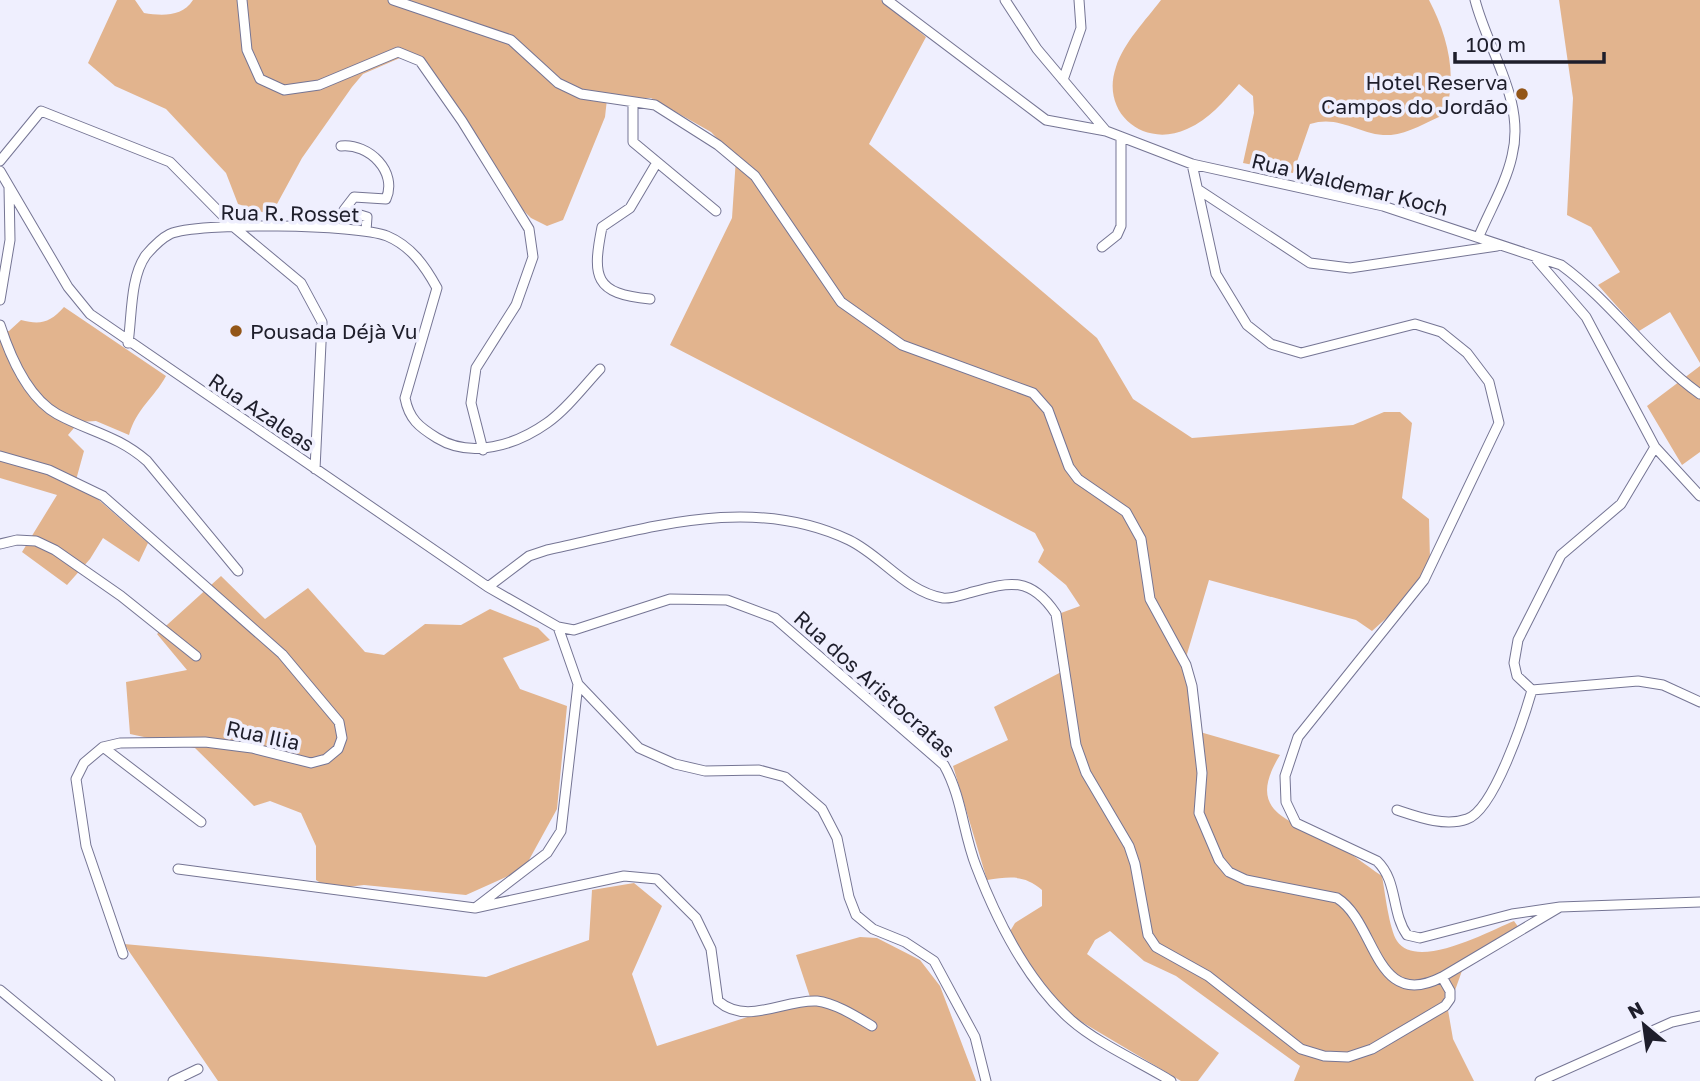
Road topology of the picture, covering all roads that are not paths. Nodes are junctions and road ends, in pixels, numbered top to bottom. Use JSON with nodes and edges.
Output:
{"nodes":[{"id":1,"x":242,"y":0,"type":"edge"},
{"id":2,"x":393,"y":0,"type":"edge"},
{"id":3,"x":887,"y":0,"type":"edge"},
{"id":4,"x":1005,"y":0,"type":"edge"},
{"id":5,"x":1079,"y":0,"type":"edge"},
{"id":6,"x":1475,"y":0,"type":"edge"},
{"id":7,"x":1063,"y":80,"type":"junction"},
{"id":8,"x":633,"y":102,"type":"junction"},
{"id":9,"x":1105,"y":131,"type":"junction"},
{"id":10,"x":1121,"y":137,"type":"junction"},
{"id":11,"x":341,"y":146,"type":"dead end"},
{"id":12,"x":0,"y":161,"type":"edge"},
{"id":13,"x":656,"y":164,"type":"junction"},
{"id":14,"x":1192,"y":164,"type":"junction"},
{"id":15,"x":0,"y":171,"type":"edge"},
{"id":16,"x":9,"y":185,"type":"junction"},
{"id":17,"x":1199,"y":190,"type":"junction"},
{"id":18,"x":716,"y":211,"type":"dead end"},
{"id":19,"x":235,"y":228,"type":"junction"},
{"id":20,"x":366,"y":231,"type":"junction"},
{"id":21,"x":1479,"y":236,"type":"junction"},
{"id":22,"x":1499,"y":245,"type":"junction"},
{"id":23,"x":1102,"y":247,"type":"dead end"},
{"id":24,"x":1536,"y":259,"type":"junction"},
{"id":25,"x":650,"y":299,"type":"dead end"},
{"id":26,"x":0,"y":300,"type":"edge"},
{"id":27,"x":0,"y":325,"type":"edge"},
{"id":28,"x":128,"y":343,"type":"junction"},
{"id":29,"x":600,"y":369,"type":"dead end"},
{"id":30,"x":1700,"y":394,"type":"edge"},
{"id":31,"x":1655,"y":447,"type":"junction"},
{"id":32,"x":483,"y":450,"type":"junction"},
{"id":33,"x":0,"y":456,"type":"edge"},
{"id":34,"x":315,"y":469,"type":"junction"},
{"id":35,"x":1700,"y":496,"type":"edge"},
{"id":36,"x":0,"y":544,"type":"edge"},
{"id":37,"x":239,"y":571,"type":"dead end"},
{"id":38,"x":488,"y":587,"type":"junction"},
{"id":39,"x":558,"y":627,"type":"junction"},
{"id":40,"x":196,"y":656,"type":"dead end"},
{"id":41,"x":578,"y":684,"type":"junction"},
{"id":42,"x":1532,"y":690,"type":"junction"},
{"id":43,"x":1700,"y":702,"type":"edge"},
{"id":44,"x":103,"y":747,"type":"junction"},
{"id":45,"x":1397,"y":810,"type":"dead end"},
{"id":46,"x":201,"y":822,"type":"dead end"},
{"id":47,"x":178,"y":869,"type":"dead end"},
{"id":48,"x":1700,"y":902,"type":"edge"},
{"id":49,"x":1560,"y":907,"type":"junction"},
{"id":50,"x":475,"y":908,"type":"junction"},
{"id":51,"x":123,"y":954,"type":"dead end"},
{"id":52,"x":1443,"y":977,"type":"junction"},
{"id":53,"x":0,"y":990,"type":"edge"},
{"id":54,"x":1700,"y":1016,"type":"edge"},
{"id":55,"x":872,"y":1026,"type":"dead end"},
{"id":56,"x":198,"y":1069,"type":"dead end"},
{"id":57,"x":110,"y":1081,"type":"edge"},
{"id":58,"x":173,"y":1081,"type":"edge"},
{"id":59,"x":986,"y":1081,"type":"edge"},
{"id":60,"x":1171,"y":1081,"type":"edge"},
{"id":61,"x":1540,"y":1081,"type":"edge"}],
"edges":[{"from":1,"to":32,"type":"street"},
{"from":2,"to":8,"type":"street"},
{"from":3,"to":9,"type":"street","name":"Rua Waldemar Koch"},
{"from":4,"to":7,"type":"street"},
{"from":5,"to":7,"type":"street"},
{"from":6,"to":21,"type":"street"},
{"from":7,"to":9,"type":"street"},
{"from":8,"to":13,"type":"street"},
{"from":8,"to":52,"type":"street"},
{"from":9,"to":10,"type":"street","name":"Rua Waldemar Koch"},
{"from":10,"to":14,"type":"street","name":"Rua Waldemar Koch"},
{"from":10,"to":23,"type":"street"},
{"from":11,"to":20,"type":"street"},
{"from":12,"to":19,"type":"street"},
{"from":13,"to":18,"type":"street"},
{"from":13,"to":25,"type":"street"},
{"from":14,"to":17,"type":"street"},
{"from":14,"to":21,"type":"street","name":"Rua Waldemar Koch"},
{"from":15,"to":16,"type":"street","name":"Rua Azaleas"},
{"from":16,"to":26,"type":"street"},
{"from":16,"to":28,"type":"street","name":"Rua Azaleas"},
{"from":17,"to":22,"type":"street"},
{"from":17,"to":49,"type":"street"},
{"from":19,"to":20,"type":"street","name":"Rua R. Rosset"},
{"from":19,"to":28,"type":"street","name":"Rua R. Rosset"},
{"from":19,"to":34,"type":"street"},
{"from":20,"to":32,"type":"street","name":"Rua R. Rosset"},
{"from":21,"to":22,"type":"street","name":"Rua Waldemar Koch"},
{"from":22,"to":24,"type":"street","name":"Rua Waldemar Koch"},
{"from":24,"to":30,"type":"street","name":"Rua Waldemar Koch"},
{"from":24,"to":31,"type":"street"},
{"from":27,"to":37,"type":"street"},
{"from":28,"to":34,"type":"street","name":"Rua Azaleas"},
{"from":29,"to":32,"type":"street","name":"Rua R. Rosset"},
{"from":31,"to":35,"type":"street"},
{"from":31,"to":42,"type":"street"},
{"from":33,"to":44,"type":"street","name":"Rua Ilia"},
{"from":34,"to":38,"type":"street","name":"Rua Azaleas"},
{"from":36,"to":40,"type":"street"},
{"from":38,"to":39,"type":"street","name":"Rua Azaleas"},
{"from":38,"to":52,"type":"street"},
{"from":39,"to":41,"type":"street"},
{"from":39,"to":60,"type":"street","name":"Rua dos Aristocratas"},
{"from":41,"to":50,"type":"street"},
{"from":41,"to":59,"type":"street"},
{"from":42,"to":43,"type":"street"},
{"from":42,"to":45,"type":"street"},
{"from":44,"to":46,"type":"street"},
{"from":44,"to":51,"type":"street"},
{"from":47,"to":50,"type":"street"},
{"from":48,"to":49,"type":"street"},
{"from":49,"to":52,"type":"street"},
{"from":50,"to":55,"type":"street"},
{"from":53,"to":57,"type":"street"},
{"from":54,"to":61,"type":"street"},
{"from":56,"to":58,"type":"street"}]}
